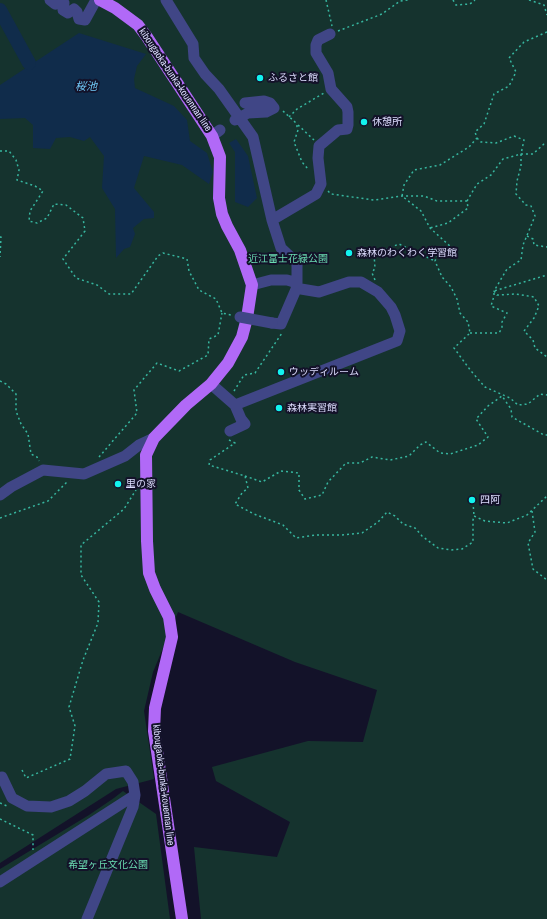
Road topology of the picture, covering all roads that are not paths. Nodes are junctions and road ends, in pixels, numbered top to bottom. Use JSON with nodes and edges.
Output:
{"nodes":[{"id":1,"x":50,"y":0,"type":"edge"},
{"id":2,"x":60,"y":0,"type":"edge"},
{"id":3,"x":96,"y":0,"type":"edge"},
{"id":4,"x":100,"y":0,"type":"edge"},
{"id":5,"x":166,"y":0,"type":"edge"},
{"id":6,"x":330,"y":34,"type":"road end"},
{"id":7,"x":245,"y":103,"type":"dead end"},
{"id":8,"x":237,"y":119,"type":"junction"},
{"id":9,"x":272,"y":220,"type":"junction"},
{"id":10,"x":252,"y":285,"type":"junction"},
{"id":11,"x":297,"y":287,"type":"junction"},
{"id":12,"x":240,"y":317,"type":"road end"},
{"id":13,"x":211,"y":384,"type":"junction"},
{"id":14,"x":235,"y":405,"type":"junction"},
{"id":15,"x":229,"y":435,"type":"road end"},
{"id":16,"x":154,"y":438,"type":"junction"},
{"id":17,"x":0,"y":495,"type":"edge"},
{"id":18,"x":2,"y":777,"type":"dead end"},
{"id":19,"x":135,"y":795,"type":"junction"},
{"id":20,"x":0,"y":882,"type":"edge"},
{"id":21,"x":87,"y":919,"type":"edge"},
{"id":22,"x":182,"y":919,"type":"edge"}],
"edges":[{"from":1,"to":2,"type":"lane"},
{"from":2,"to":3,"type":"lane"},
{"from":4,"to":10,"type":"main road","name":"kibougaoka-bunka-kouennan line"},
{"from":5,"to":8,"type":"lane"},
{"from":6,"to":9,"type":"lane"},
{"from":7,"to":8,"type":"lane"},
{"from":8,"to":9,"type":"lane"},
{"from":9,"to":11,"type":"lane"},
{"from":10,"to":11,"type":"lane"},
{"from":10,"to":13,"type":"main road","name":"kibougaoka-bunka-kouennan line"},
{"from":11,"to":12,"type":"lane","bridge":true},
{"from":11,"to":14,"type":"lane"},
{"from":13,"to":14,"type":"lane"},
{"from":13,"to":16,"type":"main road","name":"kibougaoka-bunka-kouennan line"},
{"from":14,"to":15,"type":"lane"},
{"from":16,"to":17,"type":"lane"},
{"from":16,"to":22,"type":"main road","name":"kibougaoka-bunka-kouennan line"},
{"from":18,"to":19,"type":"lane"},
{"from":19,"to":20,"type":"lane"},
{"from":19,"to":21,"type":"lane"}]}
